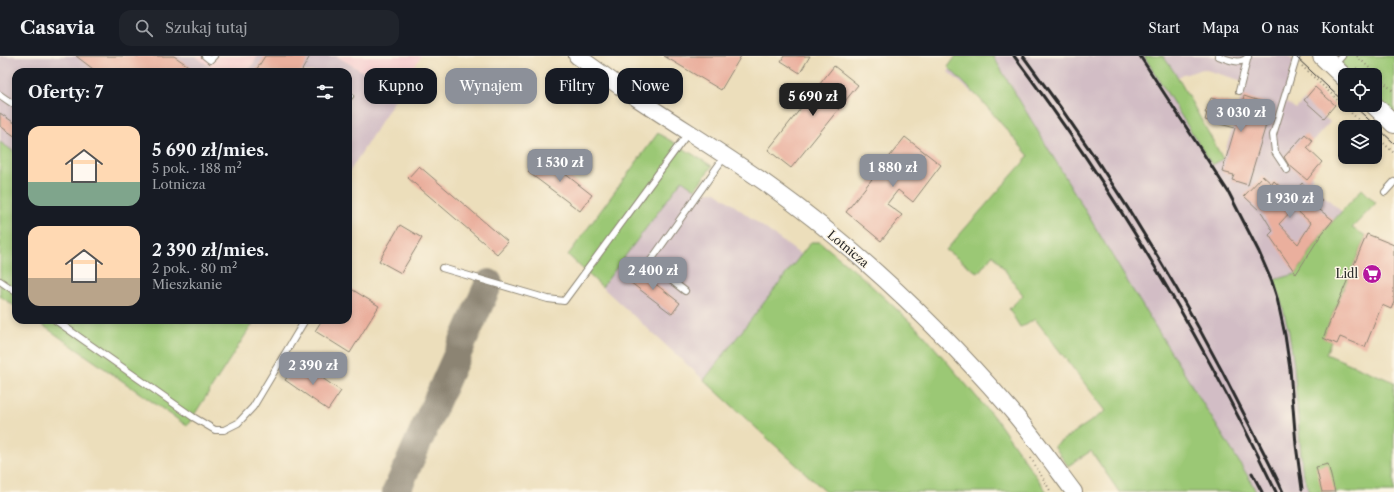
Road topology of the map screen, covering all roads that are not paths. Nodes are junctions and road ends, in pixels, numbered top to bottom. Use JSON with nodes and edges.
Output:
{"nodes":[{"id":1,"x":205,"y":56,"type":"edge"},
{"id":2,"x":214,"y":56,"type":"edge"},
{"id":3,"x":577,"y":56,"type":"edge"},
{"id":4,"x":1218,"y":56,"type":"edge"},
{"id":5,"x":1248,"y":56,"type":"edge"},
{"id":6,"x":1296,"y":58,"type":"edge"},
{"id":7,"x":1239,"y":91,"type":"dead end"},
{"id":8,"x":0,"y":95,"type":"edge"},
{"id":9,"x":12,"y":103,"type":"edge"},
{"id":10,"x":1381,"y":112,"type":"edge"},
{"id":11,"x":1394,"y":124,"type":"edge"},
{"id":12,"x":689,"y":132,"type":"junction"},
{"id":13,"x":725,"y":156,"type":"junction"},
{"id":14,"x":1287,"y":170,"type":"dead end"},
{"id":15,"x":1394,"y":182,"type":"edge"},
{"id":16,"x":1385,"y":192,"type":"dead end"},
{"id":17,"x":442,"y":268,"type":"dead end"},
{"id":18,"x":0,"y":281,"type":"edge"},
{"id":19,"x":12,"y":289,"type":"edge"},
{"id":20,"x":685,"y":291,"type":"dead end"},
{"id":21,"x":61,"y":324,"type":"edge"},
{"id":22,"x":303,"y":324,"type":"edge"},
{"id":23,"x":1074,"y":492,"type":"edge"}],
"edges":[{"from":1,"to":2,"type":"lane"},
{"from":3,"to":12,"type":"street","name":"Lotnicza"},
{"from":4,"to":5,"type":"lane"},
{"from":5,"to":7,"type":"lane"},
{"from":6,"to":14,"type":"lane"},
{"from":8,"to":9,"type":"lane"},
{"from":10,"to":11,"type":"main road"},
{"from":12,"to":13,"type":"street","name":"Lotnicza"},
{"from":12,"to":17,"type":"lane"},
{"from":13,"to":20,"type":"lane"},
{"from":13,"to":23,"type":"street","name":"Lotnicza"},
{"from":15,"to":16,"type":"lane"},
{"from":18,"to":19,"type":"lane"},
{"from":21,"to":22,"type":"lane"}]}
